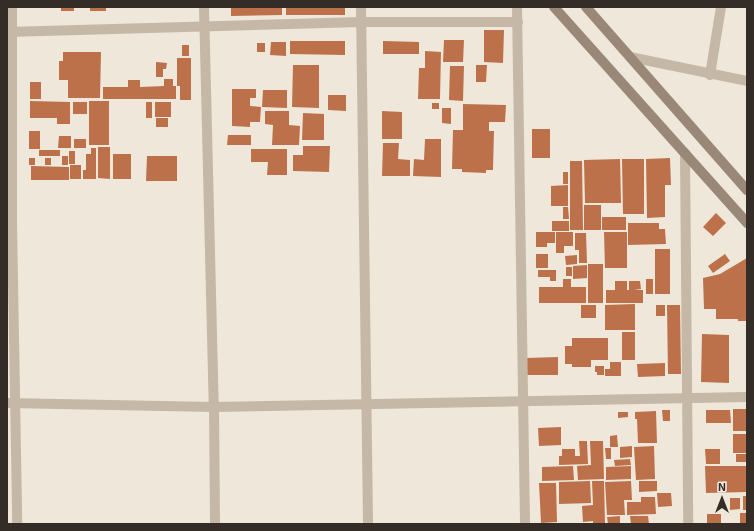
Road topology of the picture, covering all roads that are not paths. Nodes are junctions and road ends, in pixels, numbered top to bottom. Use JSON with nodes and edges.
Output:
{"nodes":[{"id":1,"x":12,"y":7,"type":"edge"},
{"id":2,"x":204,"y":7,"type":"edge"},
{"id":3,"x":361,"y":7,"type":"edge"},
{"id":4,"x":517,"y":7,"type":"edge"},
{"id":5,"x":554,"y":7,"type":"edge"},
{"id":6,"x":586,"y":7,"type":"edge"},
{"id":7,"x":721,"y":7,"type":"edge"},
{"id":8,"x":361,"y":22,"type":"junction"},
{"id":9,"x":518,"y":22,"type":"junction"},
{"id":10,"x":204,"y":26,"type":"junction"},
{"id":11,"x":10,"y":32,"type":"edge"},
{"id":12,"x":630,"y":57,"type":"junction"},
{"id":13,"x":710,"y":75,"type":"junction"},
{"id":14,"x":747,"y":81,"type":"edge"},
{"id":15,"x":685,"y":152,"type":"junction"},
{"id":16,"x":747,"y":190,"type":"edge"},
{"id":17,"x":10,"y":223,"type":"edge"},
{"id":18,"x":747,"y":223,"type":"edge"},
{"id":19,"x":688,"y":397,"type":"junction"},
{"id":20,"x":747,"y":397,"type":"edge"},
{"id":21,"x":523,"y":401,"type":"junction"},
{"id":22,"x":12,"y":403,"type":"edge"},
{"id":23,"x":365,"y":405,"type":"junction"},
{"id":24,"x":214,"y":407,"type":"junction"},
{"id":25,"x":17,"y":524,"type":"edge"},
{"id":26,"x":215,"y":524,"type":"edge"},
{"id":27,"x":368,"y":524,"type":"edge"},
{"id":28,"x":525,"y":524,"type":"edge"},
{"id":29,"x":688,"y":524,"type":"edge"}],
"edges":[{"from":1,"to":11,"type":"street"},
{"from":2,"to":10,"type":"street"},
{"from":3,"to":8,"type":"street"},
{"from":4,"to":9,"type":"street"},
{"from":5,"to":15,"type":"main road"},
{"from":6,"to":12,"type":"main road"},
{"from":7,"to":13,"type":"street"},
{"from":8,"to":9,"type":"street"},
{"from":8,"to":10,"type":"street"},
{"from":8,"to":23,"type":"street"},
{"from":9,"to":21,"type":"street"},
{"from":10,"to":11,"type":"street"},
{"from":10,"to":24,"type":"street"},
{"from":11,"to":17,"type":"street"},
{"from":12,"to":13,"type":"street"},
{"from":12,"to":16,"type":"main road"},
{"from":13,"to":14,"type":"street"},
{"from":15,"to":18,"type":"main road"},
{"from":15,"to":19,"type":"street"},
{"from":17,"to":22,"type":"street"},
{"from":19,"to":20,"type":"street"},
{"from":19,"to":21,"type":"street"},
{"from":19,"to":29,"type":"street"},
{"from":21,"to":23,"type":"street"},
{"from":21,"to":28,"type":"street"},
{"from":22,"to":24,"type":"street"},
{"from":22,"to":25,"type":"street"},
{"from":23,"to":24,"type":"street"},
{"from":23,"to":27,"type":"street"},
{"from":24,"to":26,"type":"street"}]}
